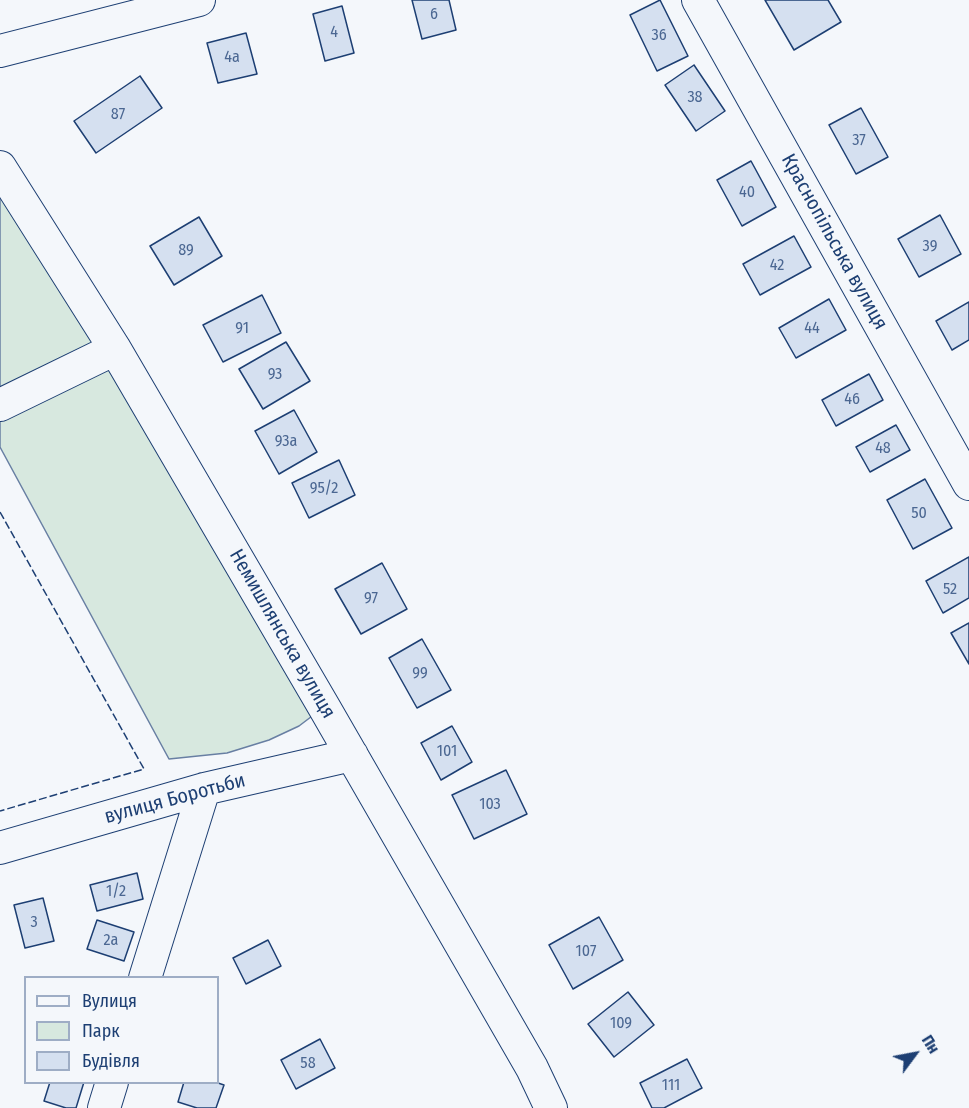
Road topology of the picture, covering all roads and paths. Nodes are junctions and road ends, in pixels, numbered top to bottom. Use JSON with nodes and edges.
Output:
{"nodes":[{"id":1,"x":199,"y":0,"type":"edge"},
{"id":2,"x":698,"y":0,"type":"edge"},
{"id":3,"x":0,"y":51,"type":"edge"},
{"id":4,"x":0,"y":167,"type":"edge"},
{"id":5,"x":115,"y":349,"type":"junction"},
{"id":6,"x":0,"y":405,"type":"edge"},
{"id":7,"x":969,"y":484,"type":"edge"},
{"id":8,"x":352,"y":755,"type":"junction"},
{"id":9,"x":204,"y":789,"type":"junction"},
{"id":10,"x":0,"y":848,"type":"edge"},
{"id":11,"x":146,"y":976,"type":"edge"},
{"id":12,"x":112,"y":1084,"type":"edge"},
{"id":13,"x":104,"y":1108,"type":"edge"},
{"id":14,"x":551,"y":1108,"type":"edge"}],
"edges":[{"from":1,"to":3,"type":"street"},
{"from":2,"to":7,"type":"street","name":"Краснопільська вулиця"},
{"from":4,"to":5,"type":"street","name":"Немишлянська вулиця"},
{"from":5,"to":6,"type":"street"},
{"from":5,"to":8,"type":"street","name":"Немишлянська вулиця"},
{"from":8,"to":9,"type":"street","name":"вулиця Боротьби"},
{"from":8,"to":14,"type":"street","name":"Немишлянська вулиця"},
{"from":9,"to":10,"type":"street","name":"вулиця Боротьби"},
{"from":9,"to":11,"type":"street"},
{"from":12,"to":13,"type":"street"}]}
